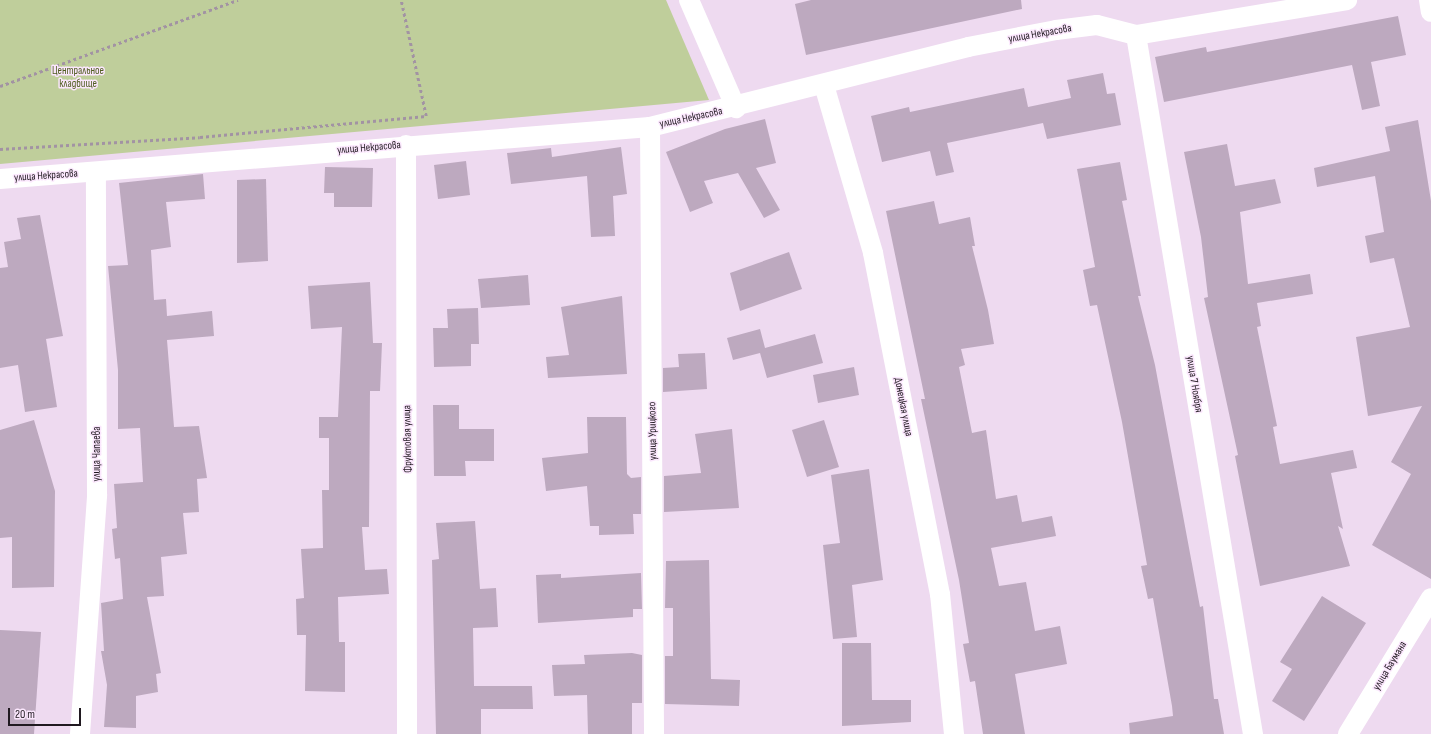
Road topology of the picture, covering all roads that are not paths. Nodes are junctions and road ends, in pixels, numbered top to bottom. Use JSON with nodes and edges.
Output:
{"nodes":[{"id":1,"x":689,"y":0,"type":"edge"},
{"id":2,"x":1347,"y":0,"type":"edge"},
{"id":3,"x":1428,"y":0,"type":"edge"},
{"id":4,"x":1431,"y":12,"type":"edge"},
{"id":5,"x":1136,"y":35,"type":"junction"},
{"id":6,"x":824,"y":85,"type":"junction"},
{"id":7,"x":736,"y":108,"type":"junction"},
{"id":8,"x":650,"y":127,"type":"junction"},
{"id":9,"x":406,"y":145,"type":"junction"},
{"id":10,"x":96,"y":173,"type":"junction"},
{"id":11,"x":0,"y":179,"type":"edge"},
{"id":12,"x":1431,"y":598,"type":"edge"},
{"id":13,"x":80,"y":734,"type":"edge"},
{"id":14,"x":407,"y":734,"type":"edge"},
{"id":15,"x":654,"y":734,"type":"edge"},
{"id":16,"x":954,"y":734,"type":"edge"},
{"id":17,"x":1252,"y":734,"type":"edge"},
{"id":18,"x":1348,"y":734,"type":"edge"}],
"edges":[{"from":1,"to":7,"type":"street","name":"улица Некрасова"},
{"from":2,"to":5,"type":"street","name":"улица Некрасова"},
{"from":3,"to":4,"type":"street"},
{"from":5,"to":6,"type":"street","name":"улица Некрасова"},
{"from":5,"to":17,"type":"street","name":"улица 7 Ноября"},
{"from":6,"to":7,"type":"street","name":"улица Некрасова"},
{"from":6,"to":16,"type":"street","name":"Донецкая улица"},
{"from":7,"to":8,"type":"street","name":"улица Некрасова"},
{"from":8,"to":9,"type":"street","name":"улица Некрасова"},
{"from":8,"to":15,"type":"street","name":"улица Урицкого"},
{"from":9,"to":10,"type":"street","name":"улица Некрасова"},
{"from":9,"to":14,"type":"street","name":"Фруктовая улица"},
{"from":10,"to":11,"type":"street","name":"улица Некрасова"},
{"from":10,"to":13,"type":"street","name":"улица Чапаева"},
{"from":12,"to":18,"type":"street","name":"улица Баумана"}]}
